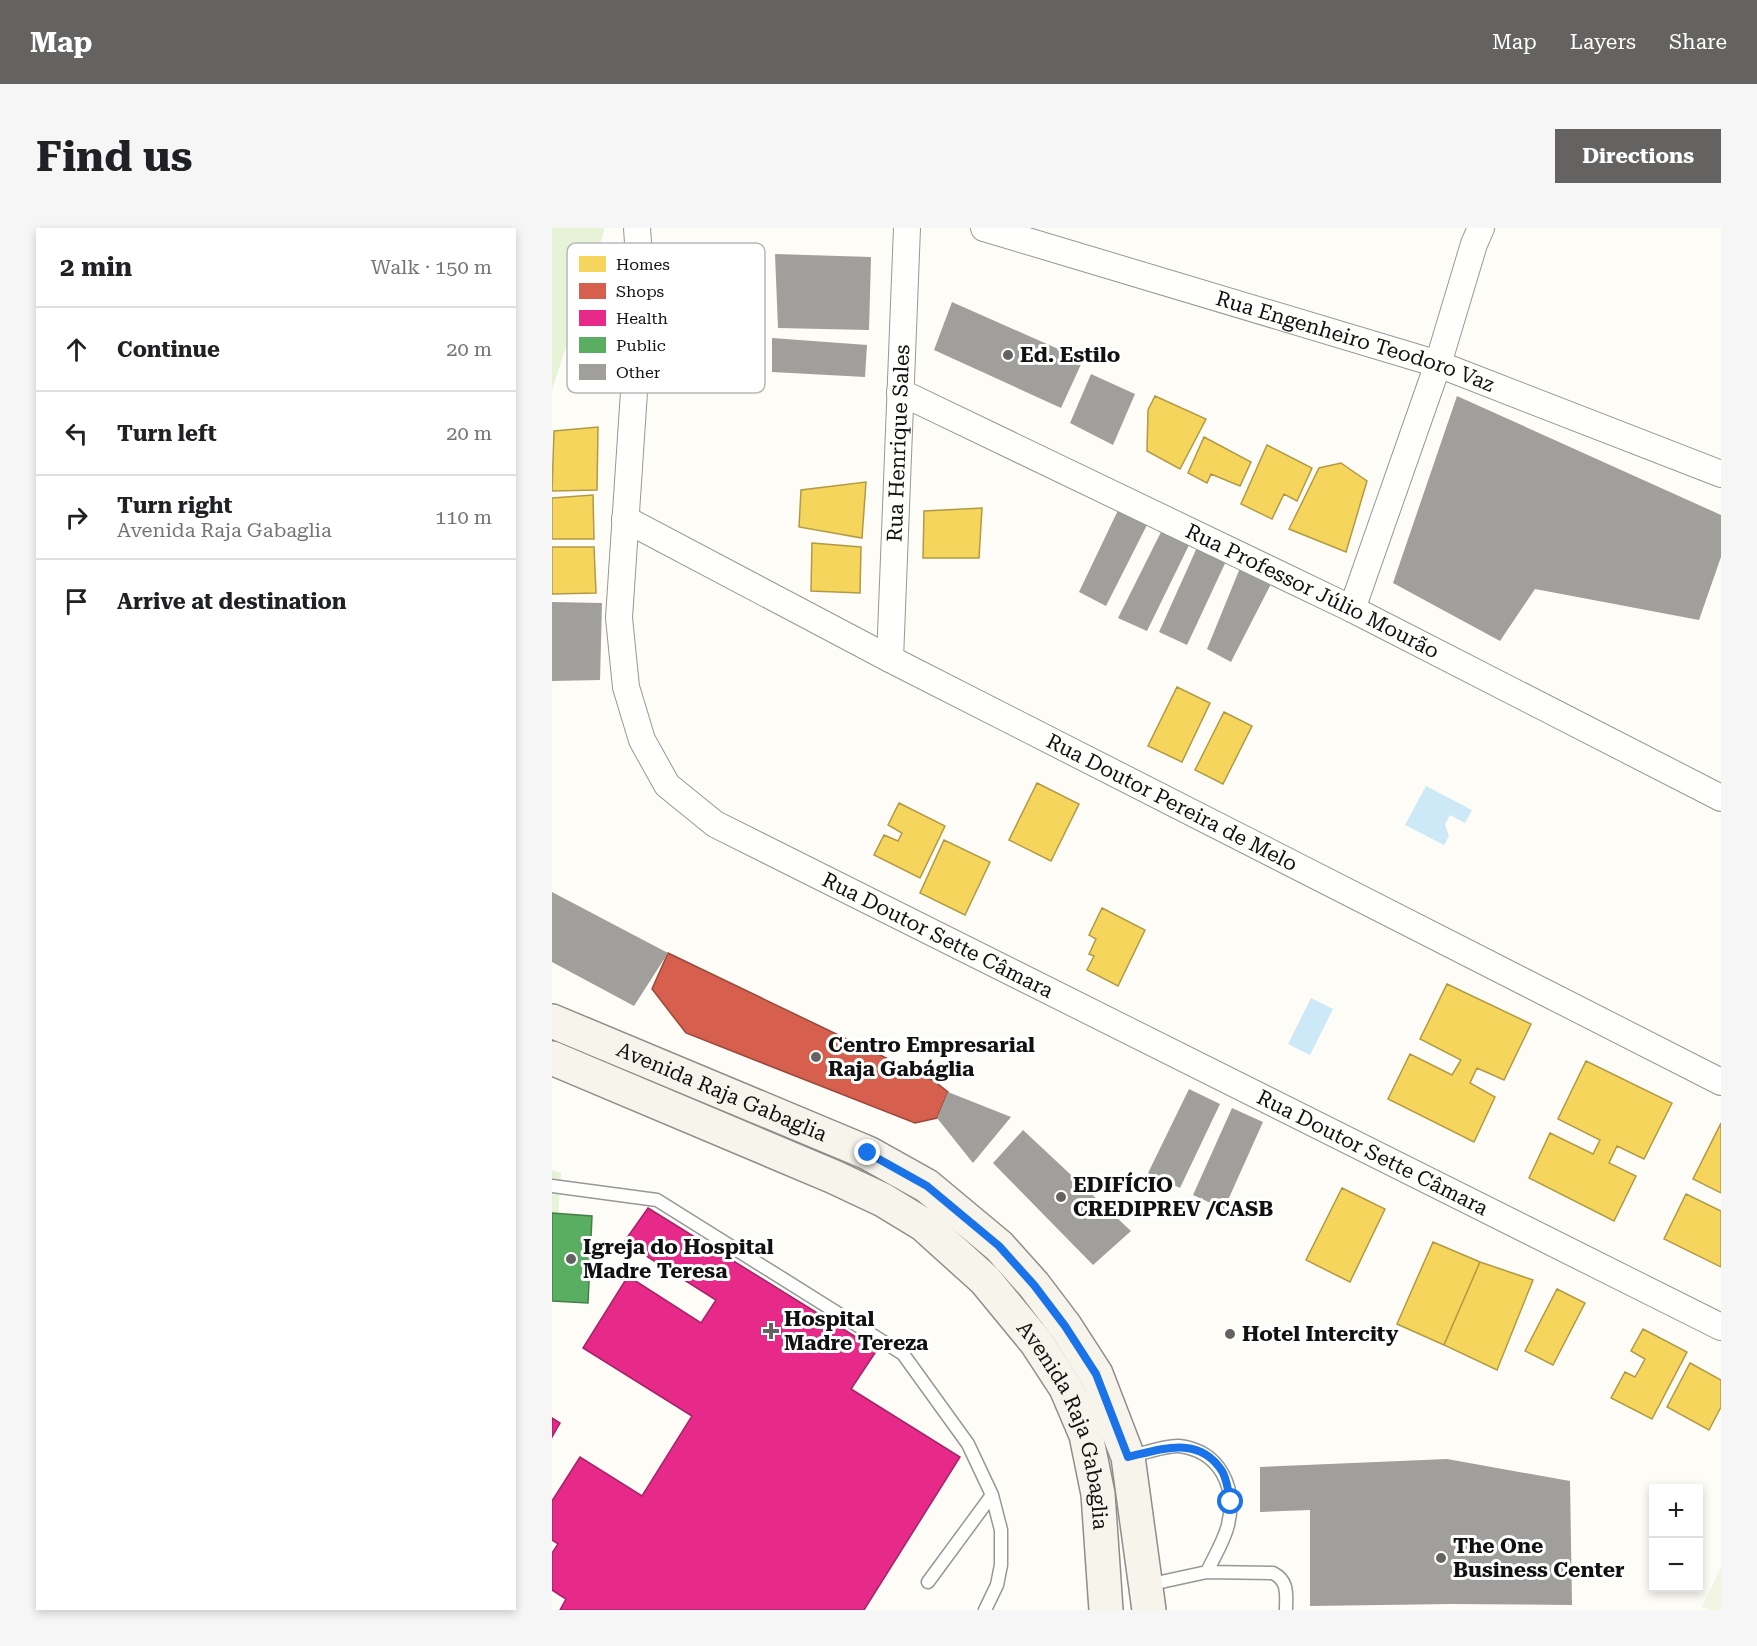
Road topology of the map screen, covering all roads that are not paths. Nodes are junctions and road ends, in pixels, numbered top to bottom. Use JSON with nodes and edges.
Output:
{"nodes":[{"id":1,"x":637,"y":228,"type":"edge"},
{"id":2,"x":907,"y":228,"type":"edge"},
{"id":3,"x":984,"y":228,"type":"edge"},
{"id":4,"x":1480,"y":228,"type":"edge"},
{"id":5,"x":638,"y":243,"type":"edge"},
{"id":6,"x":1437,"y":364,"type":"junction"},
{"id":7,"x":900,"y":392,"type":"junction"},
{"id":8,"x":634,"y":393,"type":"edge"},
{"id":9,"x":1721,"y":474,"type":"edge"},
{"id":10,"x":625,"y":519,"type":"junction"},
{"id":11,"x":1352,"y":609,"type":"junction"},
{"id":12,"x":890,"y":659,"type":"junction"},
{"id":13,"x":1721,"y":798,"type":"edge"},
{"id":14,"x":552,"y":1021,"type":"edge"},
{"id":15,"x":552,"y":1058,"type":"edge"},
{"id":16,"x":1721,"y":1082,"type":"edge"},
{"id":17,"x":552,"y":1186,"type":"edge"},
{"id":18,"x":1721,"y":1327,"type":"edge"},
{"id":19,"x":1128,"y":1457,"type":"junction"},
{"id":20,"x":992,"y":1495,"type":"junction"},
{"id":21,"x":1207,"y":1572,"type":"junction"},
{"id":22,"x":928,"y":1582,"type":"dead end"},
{"id":23,"x":1149,"y":1602,"type":"edge"},
{"id":24,"x":985,"y":1610,"type":"edge"},
{"id":25,"x":1106,"y":1610,"type":"edge"},
{"id":26,"x":1286,"y":1610,"type":"edge"}],
"edges":[{"from":1,"to":5,"type":"street","name":"Rua Doutor Sette Câmara"},
{"from":2,"to":7,"type":"street","name":"Rua Henrique Sales"},
{"from":3,"to":6,"type":"street","name":"Rua Engenheiro Teodoro Vaz"},
{"from":4,"to":6,"type":"street"},
{"from":6,"to":9,"type":"street","name":"Rua Engenheiro Teodoro Vaz"},
{"from":6,"to":11,"type":"street"},
{"from":7,"to":11,"type":"street","name":"Rua Professor Júlio Mourão"},
{"from":7,"to":12,"type":"street","name":"Rua Henrique Sales"},
{"from":8,"to":10,"type":"street","name":"Rua Doutor Sette Câmara"},
{"from":10,"to":12,"type":"street","name":"Rua Doutor Pereira de Melo"},
{"from":10,"to":18,"type":"street","name":"Rua Doutor Sette Câmara"},
{"from":11,"to":13,"type":"street","name":"Rua Professor Júlio Mourão"},
{"from":12,"to":16,"type":"street","name":"Rua Doutor Pereira de Melo"},
{"from":14,"to":19,"type":"main road","name":"Avenida Raja Gabaglia"},
{"from":15,"to":25,"type":"main road","name":"Avenida Raja Gabaglia"},
{"from":17,"to":20,"type":"lane"},
{"from":19,"to":21,"type":"lane"},
{"from":19,"to":23,"type":"main road","name":"Avenida Raja Gabaglia"},
{"from":20,"to":22,"type":"lane"},
{"from":20,"to":24,"type":"lane"},
{"from":21,"to":23,"type":"lane"},
{"from":21,"to":26,"type":"lane"}]}
